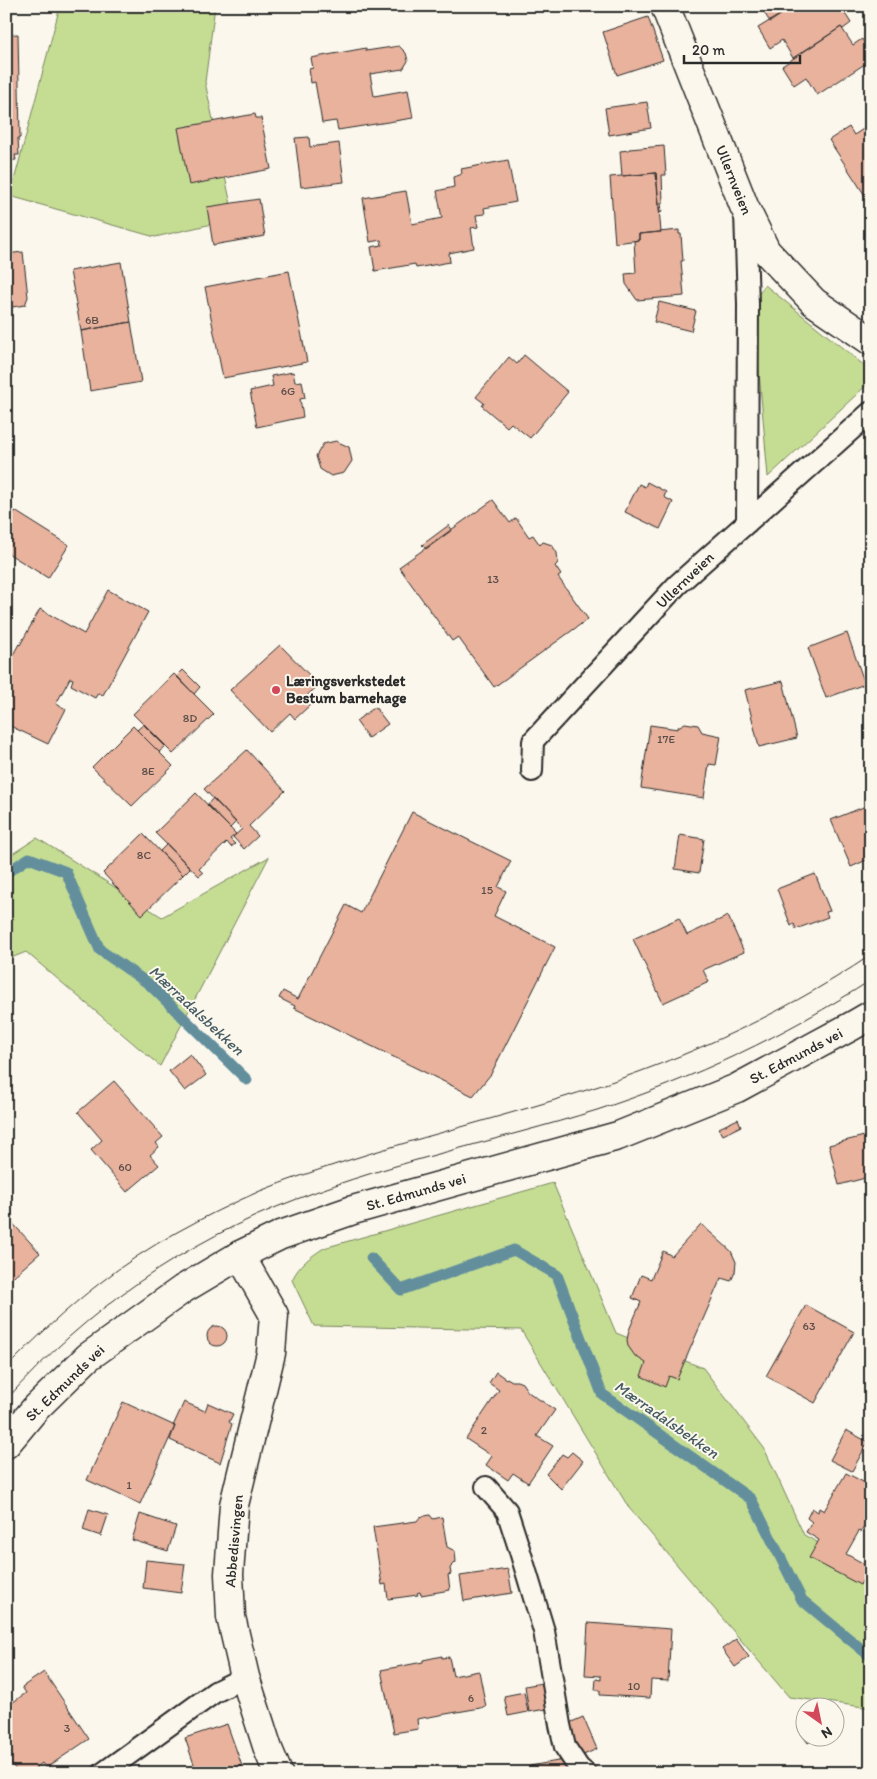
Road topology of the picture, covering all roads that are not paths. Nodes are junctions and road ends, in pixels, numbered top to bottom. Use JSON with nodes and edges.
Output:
{"nodes":[{"id":1,"x":665,"y":6,"type":"edge"},
{"id":2,"x":744,"y":206,"type":"junction"},
{"id":3,"x":871,"y":341,"type":"edge"},
{"id":4,"x":871,"y":412,"type":"edge"},
{"id":5,"x":747,"y":523,"type":"junction"},
{"id":6,"x":532,"y":771,"type":"dead end"},
{"id":7,"x":871,"y":1015,"type":"edge"},
{"id":8,"x":240,"y":1255,"type":"junction"},
{"id":9,"x":6,"y":1444,"type":"edge"},
{"id":10,"x":486,"y":1487,"type":"dead end"},
{"id":11,"x":245,"y":1677,"type":"junction"},
{"id":12,"x":103,"y":1773,"type":"edge"},
{"id":13,"x":278,"y":1773,"type":"edge"},
{"id":14,"x":586,"y":1773,"type":"edge"}],
"edges":[{"from":1,"to":2,"type":"street","name":"Ullernveien"},
{"from":2,"to":3,"type":"street","name":"Ullernveien"},
{"from":2,"to":5,"type":"lane"},
{"from":4,"to":5,"type":"lane","name":"Ullernveien"},
{"from":5,"to":6,"type":"lane","name":"Ullernveien"},
{"from":7,"to":8,"type":"street","name":"St. Edmunds vei"},
{"from":8,"to":9,"type":"street","name":"St. Edmunds vei"},
{"from":8,"to":11,"type":"street","name":"Abbedisvingen"},
{"from":10,"to":14,"type":"lane"},
{"from":11,"to":12,"type":"lane"},
{"from":11,"to":13,"type":"street","name":"Abbedisvingen"}]}
